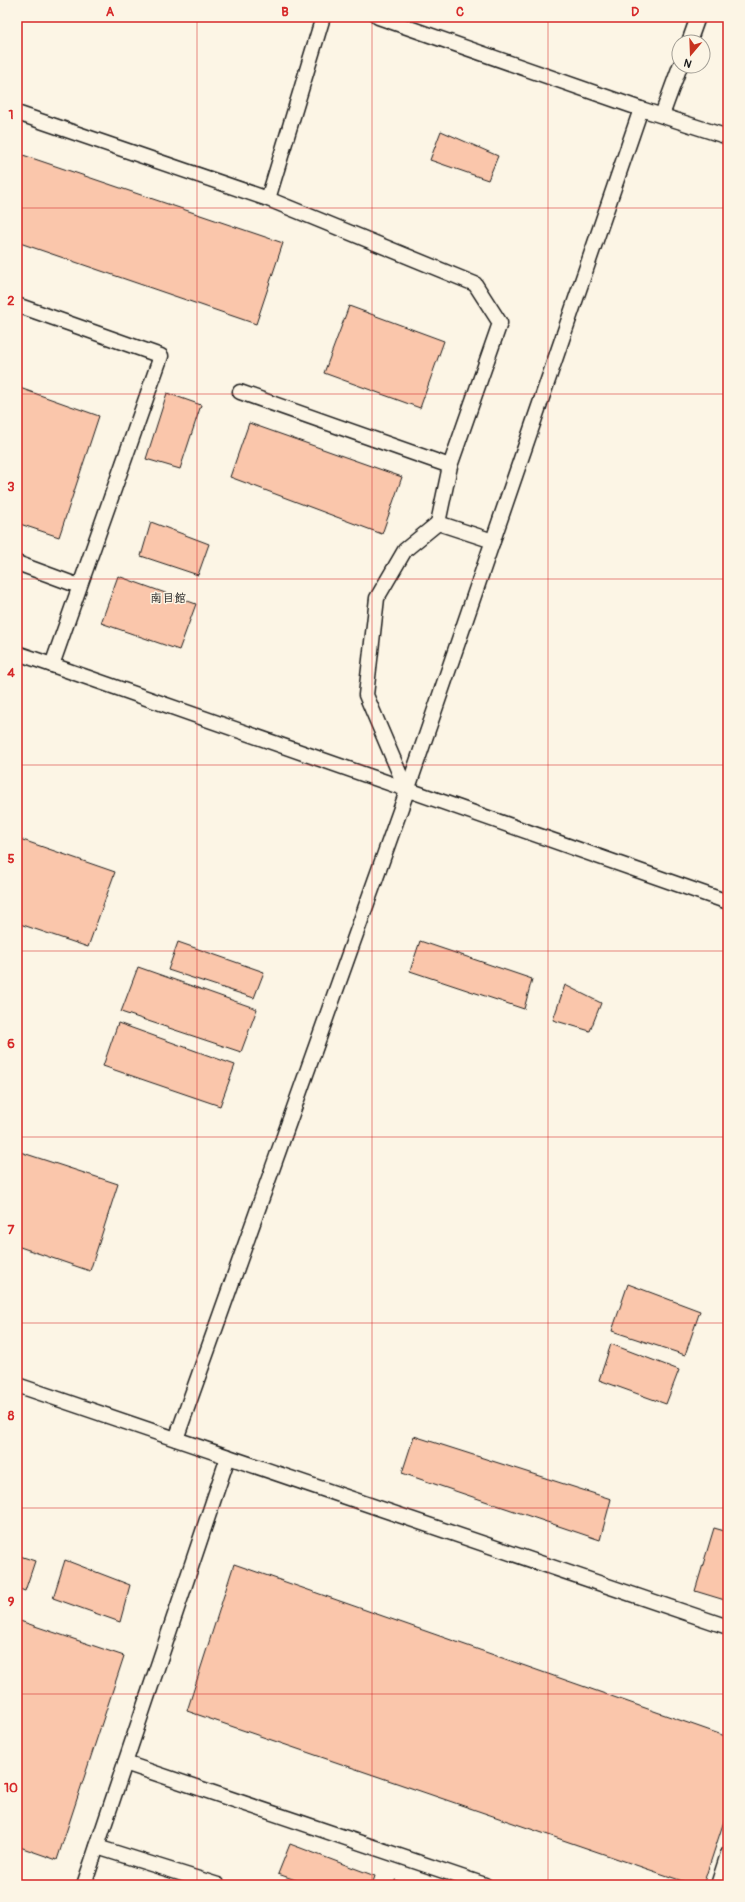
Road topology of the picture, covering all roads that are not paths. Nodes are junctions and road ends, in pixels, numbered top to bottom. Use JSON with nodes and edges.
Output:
{"nodes":[{"id":1,"x":324,"y":17,"type":"edge"},
{"id":2,"x":378,"y":17,"type":"edge"},
{"id":3,"x":698,"y":17,"type":"edge"},
{"id":4,"x":691,"y":34,"type":"edge"},
{"id":5,"x":677,"y":74,"type":"edge"},
{"id":6,"x":641,"y":109,"type":"junction"},
{"id":7,"x":17,"y":113,"type":"edge"},
{"id":8,"x":662,"y":115,"type":"junction"},
{"id":9,"x":728,"y":137,"type":"edge"},
{"id":10,"x":268,"y":199,"type":"junction"},
{"id":11,"x":17,"y":306,"type":"edge"},
{"id":12,"x":240,"y":392,"type":"dead end"},
{"id":13,"x":450,"y":466,"type":"junction"},
{"id":14,"x":438,"y":523,"type":"junction"},
{"id":15,"x":493,"y":542,"type":"junction"},
{"id":16,"x":17,"y":562,"type":"edge"},
{"id":17,"x":79,"y":586,"type":"junction"},
{"id":18,"x":17,"y":653,"type":"edge"},
{"id":19,"x":52,"y":665,"type":"junction"},
{"id":20,"x":407,"y":791,"type":"junction"},
{"id":21,"x":728,"y":902,"type":"edge"},
{"id":22,"x":17,"y":1385,"type":"edge"},
{"id":23,"x":176,"y":1439,"type":"junction"},
{"id":24,"x":228,"y":1457,"type":"junction"},
{"id":25,"x":728,"y":1627,"type":"edge"},
{"id":26,"x":125,"y":1763,"type":"junction"},
{"id":27,"x":97,"y":1847,"type":"junction"},
{"id":28,"x":728,"y":1854,"type":"edge"},
{"id":29,"x":84,"y":1885,"type":"edge"},
{"id":30,"x":218,"y":1885,"type":"edge"},
{"id":31,"x":485,"y":1885,"type":"edge"},
{"id":32,"x":718,"y":1885,"type":"edge"}],
"edges":[{"from":1,"to":10,"type":"lane"},
{"from":2,"to":6,"type":"lane"},
{"from":3,"to":4,"type":"lane"},
{"from":5,"to":8,"type":"lane"},
{"from":6,"to":8,"type":"lane"},
{"from":6,"to":15,"type":"lane"},
{"from":7,"to":10,"type":"lane"},
{"from":8,"to":9,"type":"lane"},
{"from":10,"to":13,"type":"lane"},
{"from":11,"to":17,"type":"lane"},
{"from":12,"to":13,"type":"lane"},
{"from":13,"to":14,"type":"lane"},
{"from":14,"to":15,"type":"lane"},
{"from":14,"to":20,"type":"lane"},
{"from":15,"to":20,"type":"lane"},
{"from":16,"to":17,"type":"lane"},
{"from":17,"to":19,"type":"lane"},
{"from":18,"to":19,"type":"lane"},
{"from":19,"to":20,"type":"lane"},
{"from":20,"to":21,"type":"lane"},
{"from":20,"to":23,"type":"lane"},
{"from":22,"to":23,"type":"lane"},
{"from":23,"to":24,"type":"lane"},
{"from":24,"to":25,"type":"lane"},
{"from":24,"to":26,"type":"lane"},
{"from":26,"to":27,"type":"lane"},
{"from":26,"to":31,"type":"lane"},
{"from":27,"to":29,"type":"lane"},
{"from":27,"to":30,"type":"lane"},
{"from":28,"to":32,"type":"lane"}]}
